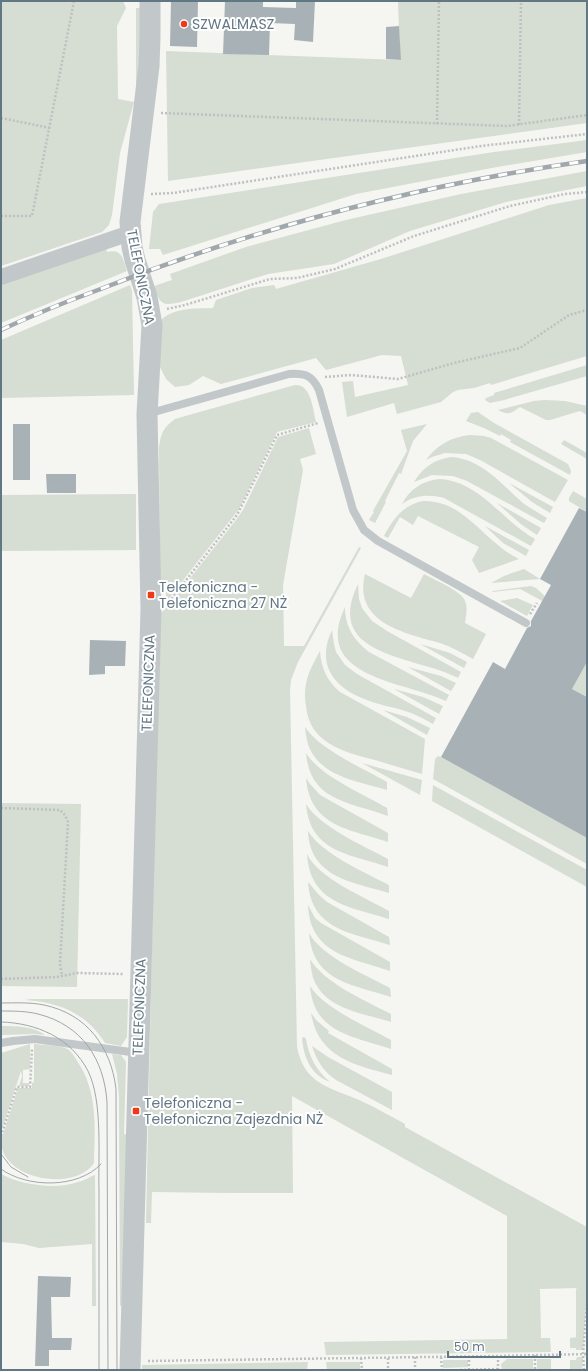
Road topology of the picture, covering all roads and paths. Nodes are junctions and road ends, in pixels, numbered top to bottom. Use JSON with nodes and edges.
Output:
{"nodes":[{"id":1,"x":74,"y":1,"type":"edge"},
{"id":2,"x":150,"y":1,"type":"edge"},
{"id":3,"x":439,"y":1,"type":"edge"},
{"id":4,"x":521,"y":1,"type":"edge"},
{"id":5,"x":167,"y":113,"type":"dead end"},
{"id":6,"x":587,"y":115,"type":"edge"},
{"id":7,"x":1,"y":118,"type":"edge"},
{"id":8,"x":437,"y":124,"type":"junction"},
{"id":9,"x":519,"y":125,"type":"junction"},
{"id":10,"x":50,"y":128,"type":"junction"},
{"id":11,"x":587,"y":134,"type":"edge"},
{"id":12,"x":133,"y":192,"type":"junction"},
{"id":13,"x":587,"y":192,"type":"edge"},
{"id":14,"x":1,"y":216,"type":"edge"},
{"id":15,"x":130,"y":233,"type":"junction"},
{"id":16,"x":1,"y":277,"type":"edge"},
{"id":17,"x":587,"y":310,"type":"edge"},
{"id":18,"x":150,"y":312,"type":"junction"},
{"id":19,"x":312,"y":379,"type":"junction"},
{"id":20,"x":147,"y":414,"type":"junction"},
{"id":21,"x":329,"y":422,"type":"junction"},
{"id":22,"x":537,"y":602,"type":"dead end"},
{"id":23,"x":150,"y":609,"type":"junction"},
{"id":24,"x":533,"y":611,"type":"dead end"},
{"id":25,"x":526,"y":623,"type":"dead end"},
{"id":26,"x":1,"y":808,"type":"edge"},
{"id":27,"x":140,"y":974,"type":"junction"},
{"id":28,"x":62,"y":976,"type":"junction"},
{"id":29,"x":1,"y":979,"type":"edge"},
{"id":30,"x":32,"y":1039,"type":"junction"},
{"id":31,"x":1,"y":1044,"type":"edge"},
{"id":32,"x":138,"y":1053,"type":"junction"},
{"id":33,"x":1,"y":1136,"type":"edge"},
{"id":34,"x":587,"y":1305,"type":"edge"},
{"id":35,"x":585,"y":1354,"type":"edge"},
{"id":36,"x":535,"y":1355,"type":"junction"},
{"id":37,"x":469,"y":1356,"type":"junction"},
{"id":38,"x":498,"y":1356,"type":"junction"},
{"id":39,"x":415,"y":1357,"type":"junction"},
{"id":40,"x":441,"y":1357,"type":"junction"},
{"id":41,"x":361,"y":1358,"type":"junction"},
{"id":42,"x":388,"y":1358,"type":"junction"},
{"id":43,"x":138,"y":1366,"type":"edge"},
{"id":44,"x":362,"y":1370,"type":"edge"},
{"id":45,"x":388,"y":1370,"type":"edge"},
{"id":46,"x":415,"y":1370,"type":"edge"},
{"id":47,"x":442,"y":1370,"type":"edge"},
{"id":48,"x":460,"y":1370,"type":"edge"},
{"id":49,"x":469,"y":1370,"type":"edge"},
{"id":50,"x":498,"y":1370,"type":"edge"},
{"id":51,"x":535,"y":1370,"type":"edge"},
{"id":52,"x":584,"y":1370,"type":"edge"}],
"edges":[{"from":1,"to":10,"type":"path"},
{"from":2,"to":12,"type":"street","name":"TELEFONICZNA"},
{"from":3,"to":8,"type":"path"},
{"from":4,"to":9,"type":"path"},
{"from":5,"to":8,"type":"path"},
{"from":6,"to":9,"type":"path"},
{"from":7,"to":10,"type":"path"},
{"from":8,"to":9,"type":"path"},
{"from":10,"to":14,"type":"path"},
{"from":11,"to":12,"type":"path"},
{"from":12,"to":15,"type":"street","name":"TELEFONICZNA"},
{"from":13,"to":18,"type":"path"},
{"from":15,"to":16,"type":"street"},
{"from":15,"to":18,"type":"street","name":"TELEFONICZNA"},
{"from":17,"to":19,"type":"path"},
{"from":18,"to":20,"type":"street","name":"TELEFONICZNA"},
{"from":19,"to":20,"type":"lane"},
{"from":19,"to":21,"type":"lane"},
{"from":20,"to":23,"type":"street","name":"TELEFONICZNA"},
{"from":21,"to":23,"type":"path"},
{"from":21,"to":25,"type":"lane"},
{"from":22,"to":24,"type":"path"},
{"from":23,"to":27,"type":"street","name":"TELEFONICZNA"},
{"from":26,"to":28,"type":"path"},
{"from":27,"to":28,"type":"path"},
{"from":27,"to":32,"type":"street","name":"TELEFONICZNA"},
{"from":28,"to":29,"type":"path"},
{"from":30,"to":31,"type":"lane"},
{"from":30,"to":32,"type":"lane"},
{"from":30,"to":33,"type":"path"},
{"from":32,"to":43,"type":"street","name":"TELEFONICZNA"},
{"from":34,"to":35,"type":"path"},
{"from":35,"to":36,"type":"path"},
{"from":35,"to":52,"type":"path"},
{"from":36,"to":38,"type":"path"},
{"from":36,"to":51,"type":"path"},
{"from":37,"to":38,"type":"path"},
{"from":37,"to":40,"type":"path"},
{"from":37,"to":49,"type":"path"},
{"from":38,"to":50,"type":"path"},
{"from":39,"to":40,"type":"path"},
{"from":39,"to":42,"type":"path"},
{"from":39,"to":46,"type":"path"},
{"from":40,"to":47,"type":"path"},
{"from":41,"to":42,"type":"path"},
{"from":41,"to":43,"type":"path"},
{"from":41,"to":44,"type":"path"},
{"from":42,"to":45,"type":"path"},
{"from":48,"to":49,"type":"path"},
{"from":49,"to":50,"type":"path"}]}
